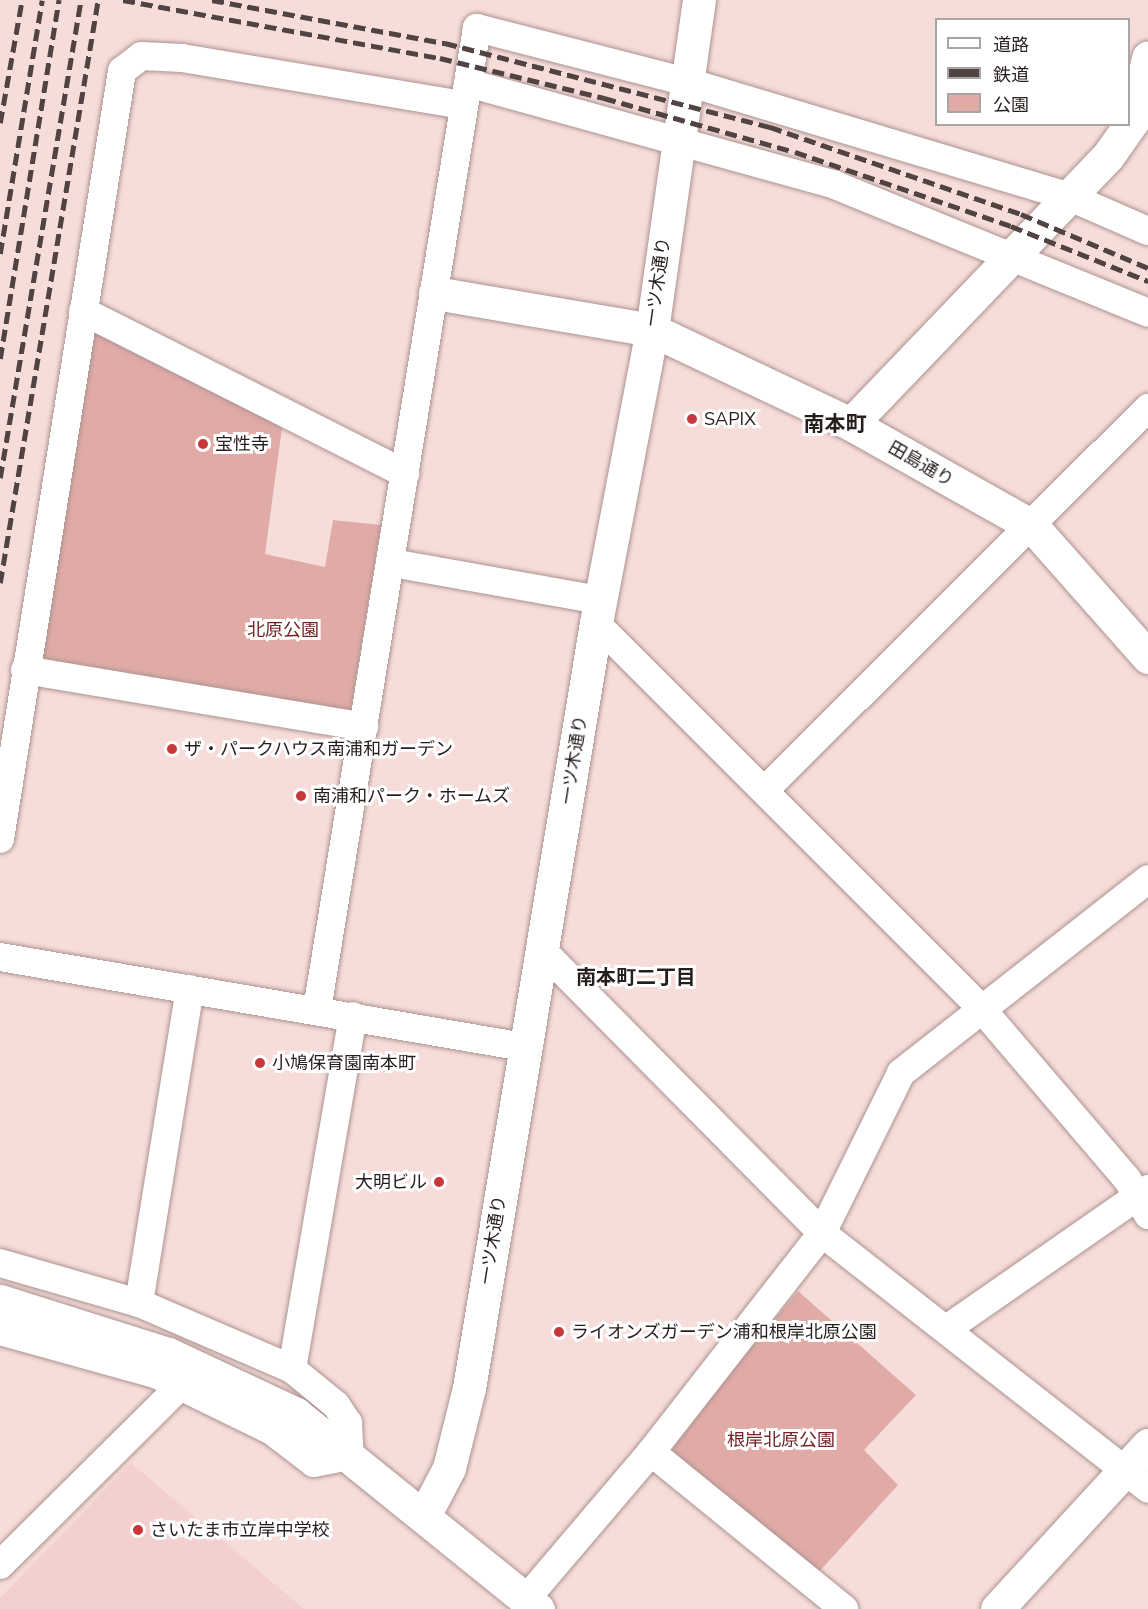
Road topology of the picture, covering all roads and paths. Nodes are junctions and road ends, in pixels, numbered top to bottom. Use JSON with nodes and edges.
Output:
{"nodes":[{"id":1,"x":699,"y":0,"type":"edge"},
{"id":2,"x":1148,"y":58,"type":"edge"},
{"id":3,"x":684,"y":81,"type":"junction"},
{"id":4,"x":466,"y":94,"type":"junction"},
{"id":5,"x":1130,"y":125,"type":"edge"},
{"id":6,"x":1129,"y":126,"type":"edge"},
{"id":7,"x":678,"y":142,"type":"junction"},
{"id":8,"x":1070,"y":197,"type":"junction"},
{"id":9,"x":1148,"y":231,"type":"edge"},
{"id":10,"x":1014,"y":258,"type":"junction"},
{"id":11,"x":435,"y":293,"type":"junction"},
{"id":12,"x":83,"y":311,"type":"junction"},
{"id":13,"x":1148,"y":313,"type":"edge"},
{"id":14,"x":652,"y":330,"type":"junction"},
{"id":15,"x":1148,"y":408,"type":"edge"},
{"id":16,"x":851,"y":424,"type":"junction"},
{"id":17,"x":405,"y":474,"type":"junction"},
{"id":18,"x":1032,"y":526,"type":"junction"},
{"id":19,"x":392,"y":562,"type":"junction"},
{"id":20,"x":598,"y":612,"type":"junction"},
{"id":21,"x":1148,"y":657,"type":"edge"},
{"id":22,"x":25,"y":670,"type":"junction"},
{"id":23,"x":363,"y":727,"type":"junction"},
{"id":24,"x":765,"y":790,"type":"junction"},
{"id":25,"x":0,"y":839,"type":"edge"},
{"id":26,"x":1148,"y":879,"type":"edge"},
{"id":27,"x":543,"y":951,"type":"junction"},
{"id":28,"x":0,"y":957,"type":"edge"},
{"id":29,"x":190,"y":989,"type":"junction"},
{"id":30,"x":980,"y":1007,"type":"junction"},
{"id":31,"x":316,"y":1010,"type":"junction"},
{"id":32,"x":353,"y":1016,"type":"junction"},
{"id":33,"x":524,"y":1047,"type":"junction"},
{"id":34,"x":1144,"y":1201,"type":"edge"},
{"id":35,"x":822,"y":1233,"type":"junction"},
{"id":36,"x":0,"y":1263,"type":"edge"},
{"id":37,"x":0,"y":1301,"type":"edge"},
{"id":38,"x":139,"y":1303,"type":"junction"},
{"id":39,"x":948,"y":1328,"type":"junction"},
{"id":40,"x":0,"y":1331,"type":"edge"},
{"id":41,"x":292,"y":1369,"type":"junction"},
{"id":42,"x":181,"y":1385,"type":"junction"},
{"id":43,"x":1148,"y":1445,"type":"edge"},
{"id":44,"x":651,"y":1452,"type":"junction"},
{"id":45,"x":350,"y":1456,"type":"junction"},
{"id":46,"x":1136,"y":1480,"type":"edge"},
{"id":47,"x":424,"y":1514,"type":"junction"},
{"id":48,"x":0,"y":1565,"type":"edge"},
{"id":49,"x":532,"y":1604,"type":"edge"},
{"id":50,"x":844,"y":1609,"type":"edge"},
{"id":51,"x":997,"y":1609,"type":"edge"}],
"edges":[{"from":1,"to":3,"type":"street","name":"一ツ木通り"},
{"from":2,"to":5,"type":"street"},
{"from":3,"to":4,"type":"street"},
{"from":3,"to":7,"type":"street","name":"一ツ木通り"},
{"from":3,"to":8,"type":"street"},
{"from":4,"to":7,"type":"street"},
{"from":4,"to":11,"type":"street"},
{"from":4,"to":12,"type":"street"},
{"from":6,"to":8,"type":"street"},
{"from":7,"to":10,"type":"street"},
{"from":7,"to":14,"type":"street","name":"一ツ木通り"},
{"from":8,"to":9,"type":"street"},
{"from":8,"to":10,"type":"street"},
{"from":10,"to":13,"type":"street"},
{"from":10,"to":16,"type":"street"},
{"from":11,"to":14,"type":"street","name":"田島通り"},
{"from":11,"to":17,"type":"street"},
{"from":12,"to":17,"type":"street"},
{"from":12,"to":22,"type":"street"},
{"from":14,"to":16,"type":"street","name":"田島通り"},
{"from":14,"to":20,"type":"street","name":"一ツ木通り"},
{"from":15,"to":18,"type":"street"},
{"from":16,"to":18,"type":"street","name":"田島通り"},
{"from":17,"to":19,"type":"street"},
{"from":18,"to":21,"type":"street","name":"田島通り"},
{"from":18,"to":24,"type":"street"},
{"from":19,"to":20,"type":"street"},
{"from":19,"to":23,"type":"street"},
{"from":20,"to":24,"type":"street"},
{"from":20,"to":27,"type":"street","name":"一ツ木通り"},
{"from":22,"to":23,"type":"street"},
{"from":22,"to":25,"type":"street"},
{"from":23,"to":31,"type":"street"},
{"from":24,"to":30,"type":"street"},
{"from":26,"to":30,"type":"street"},
{"from":27,"to":33,"type":"street","name":"一ツ木通り"},
{"from":27,"to":35,"type":"street"},
{"from":28,"to":29,"type":"street"},
{"from":29,"to":31,"type":"street"},
{"from":29,"to":38,"type":"street"},
{"from":30,"to":34,"type":"street"},
{"from":30,"to":35,"type":"street"},
{"from":31,"to":32,"type":"street"},
{"from":32,"to":33,"type":"street"},
{"from":32,"to":41,"type":"street"},
{"from":33,"to":47,"type":"street","name":"一ツ木通り"},
{"from":34,"to":39,"type":"street"},
{"from":35,"to":39,"type":"street"},
{"from":35,"to":44,"type":"street"},
{"from":36,"to":38,"type":"street"},
{"from":37,"to":45,"type":"street"},
{"from":38,"to":41,"type":"street"},
{"from":39,"to":46,"type":"street"},
{"from":40,"to":42,"type":"street"},
{"from":41,"to":45,"type":"street"},
{"from":42,"to":45,"type":"street"},
{"from":42,"to":48,"type":"street"},
{"from":43,"to":46,"type":"street"},
{"from":44,"to":49,"type":"street"},
{"from":44,"to":50,"type":"street"},
{"from":45,"to":47,"type":"street"},
{"from":46,"to":51,"type":"street"},
{"from":47,"to":49,"type":"street"}]}
